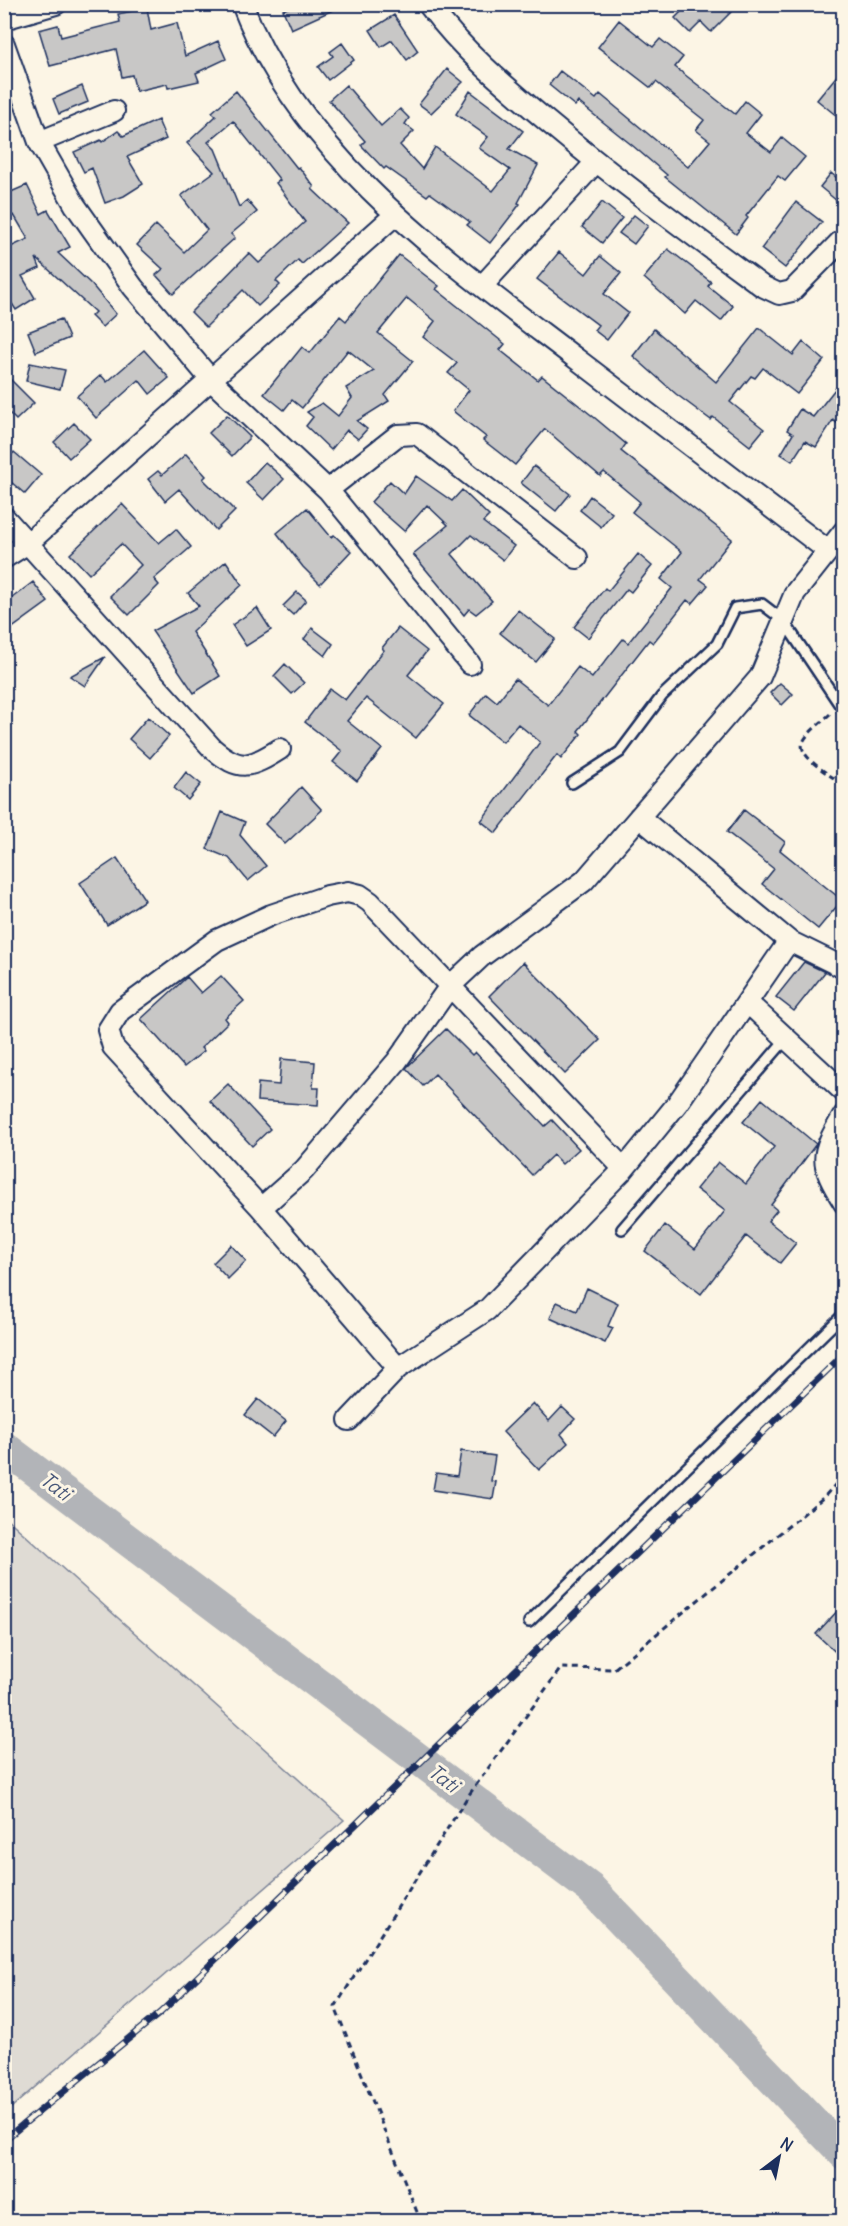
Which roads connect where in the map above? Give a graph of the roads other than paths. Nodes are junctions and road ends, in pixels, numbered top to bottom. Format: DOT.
graph roads {
  1 [pos="56,4"];
  2 [pos="242,4"];
  3 [pos="428,4"];
  4 [pos="4,19"];
  5 [pos="4,44"];
  6 [pos="114,111"];
  7 [pos="39,142"];
  8 [pos="596,162"];
  9 [pos="395,215"];
  10 [pos="840,242"];
  11 [pos="482,286"];
  12 [pos="212,381"];
  13 [pos="328,490"];
  14 [pos="4,517"];
  15 [pos="843,531"];
  16 [pos="28,543"];
  17 [pos="827,550"];
  18 [pos="4,558"];
  19 [pos="577,558"];
  20 [pos="783,620"];
  21 [pos="470,664"];
  22 [pos="841,709"];
  23 [pos="280,749"];
  24 [pos="572,783"];
  25 [pos="639,817"];
  26 [pos="789,941"];
  27 [pos="843,968"];
  28 [pos="450,986"];
  29 [pos="748,1002"];
  30 [pos="786,1039"];
  31 [pos="843,1092"];
  32 [pos="843,1115"];
  33 [pos="624,1169"];
  34 [pos="843,1203"];
  35 [pos="261,1208"];
  36 [pos="622,1229"];
  37 [pos="843,1314"];
  38 [pos="398,1368"];
  39 [pos="350,1420"];
  40 [pos="529,1622"];
  1 -- 4 [label="street"];
  2 -- 9 [label="street"];
  3 -- 8 [label="street"];
  5 -- 7 [label="street"];
  6 -- 7 [label="street"];
  7 -- 12 [label="street"];
  8 -- 10 [label="street"];
  8 -- 11 [label="street"];
  9 -- 11 [label="street"];
  9 -- 12 [label="street"];
  11 -- 17 [label="street"];
  12 -- 13 [label="street"];
  12 -- 16 [label="street"];
  13 -- 19 [label="street"];
  13 -- 21 [label="street"];
  14 -- 16 [label="street"];
  15 -- 17 [label="street"];
  16 -- 18 [label="street"];
  16 -- 23 [label="street"];
  17 -- 20 [label="street"];
  20 -- 22 [label="lane"];
  20 -- 24 [label="lane"];
  20 -- 25 [label="street"];
  25 -- 26 [label="street"];
  25 -- 28 [label="street"];
  26 -- 27 [label="street"];
  26 -- 29 [label="street"];
  28 -- 33 [label="street"];
  28 -- 35 [label="street"];
  28 -- 35 [label="street"];
  29 -- 30 [label="street"];
  29 -- 33 [label="street"];
  30 -- 31 [label="street"];
  30 -- 36 [label="lane"];
  32 -- 34 [label="street"];
  33 -- 38 [label="street"];
  35 -- 38 [label="street"];
  37 -- 40 [label="lane"];
  38 -- 39 [label="street"];
}
